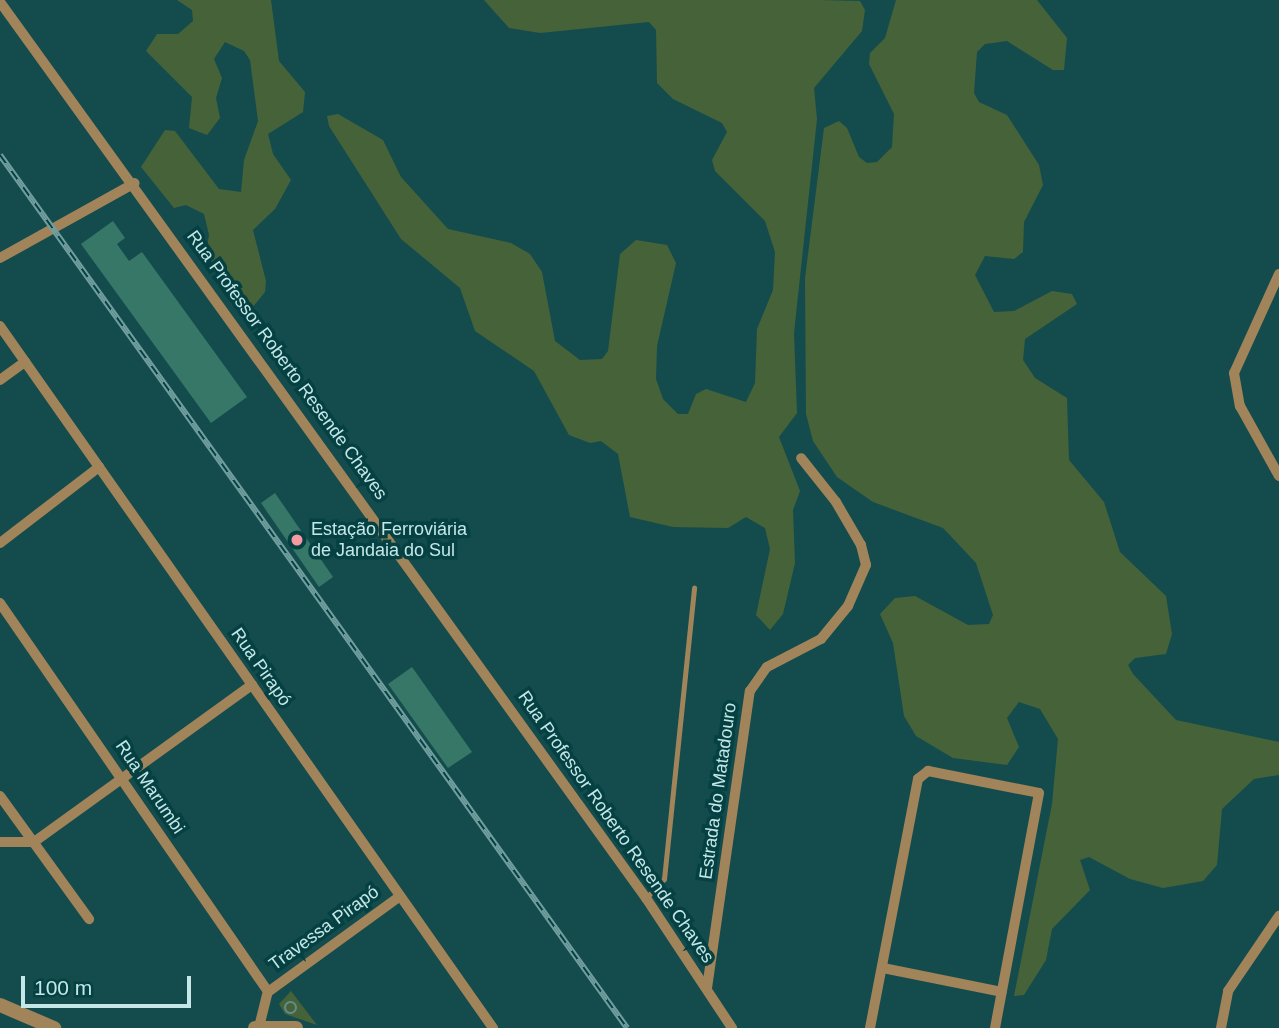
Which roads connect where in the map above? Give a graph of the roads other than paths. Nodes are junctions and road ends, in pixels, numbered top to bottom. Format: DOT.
graph roads {
  1 [pos="0,2"];
  2 [pos="135,183"];
  3 [pos="0,258"];
  4 [pos="1279,274"];
  5 [pos="0,326"];
  6 [pos="25,362"];
  7 [pos="0,380"];
  8 [pos="801,458"];
  9 [pos="99,467"];
  10 [pos="1279,476"];
  11 [pos="0,543"];
  12 [pos="694,588"];
  13 [pos="0,603"];
  14 [pos="252,685"];
  15 [pos="122,775"];
  16 [pos="0,796"];
  17 [pos="0,842"];
  18 [pos="34,842"];
  19 [pos="400,896"];
  20 [pos="646,898"];
  21 [pos="1279,916"];
  22 [pos="89,919"];
  23 [pos="883,968"];
  24 [pos="707,988"];
  25 [pos="268,992"];
  26 [pos="1002,992"];
  27 [pos="0,1005"];
  28 [pos="257,1027"];
  29 [pos="54,1028"];
  30 [pos="296,1028"];
  31 [pos="493,1028"];
  32 [pos="732,1028"];
  33 [pos="870,1028"];
  34 [pos="995,1028"];
  35 [pos="1221,1028"];
  1 -- 2 [label="street, Rua Professor Roberto Resende Chaves"];
  2 -- 3 [label="street"];
  2 -- 20 [label="street, Rua Professor Roberto Resende Chaves"];
  4 -- 10 [label="street"];
  5 -- 6 [label="street, Rua Pirapó"];
  6 -- 7 [label="street"];
  6 -- 9 [label="street, Rua Pirapó"];
  8 -- 24 [label="street, Estrada do Matadouro"];
  9 -- 11 [label="street"];
  9 -- 14 [label="street, Rua Pirapó"];
  12 -- 20 [label="lane"];
  13 -- 15 [label="street, Rua Marumbi"];
  14 -- 15 [label="street"];
  14 -- 19 [label="street, Rua Pirapó"];
  15 -- 18 [label="street"];
  15 -- 25 [label="street, Rua Marumbi"];
  16 -- 18 [label="street"];
  17 -- 18 [label="street"];
  18 -- 22 [label="street"];
  19 -- 25 [label="street, Travessa Pirapó"];
  19 -- 31 [label="street, Rua Pirapó"];
  20 -- 24 [label="street, Rua Professor Roberto Resende Chaves"];
  21 -- 35 [label="street"];
  23 -- 26 [label="street"];
  23 -- 26 [label="street"];
  23 -- 33 [label="street"];
  24 -- 32 [label="street, Rua Professor Roberto Resende Chaves"];
  25 -- 28 [label="street, Travessa Pirapó"];
  26 -- 34 [label="street"];
  27 -- 29 [label="street"];
  28 -- 30 [label="street"];
}
